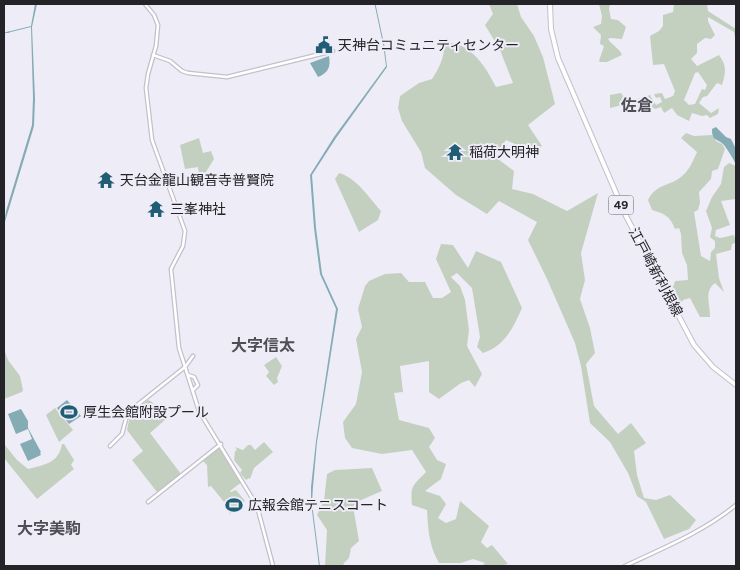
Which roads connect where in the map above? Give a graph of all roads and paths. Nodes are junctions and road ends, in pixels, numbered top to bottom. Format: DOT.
graph roads {
  1 [pos="145,4"];
  2 [pos="550,4"];
  3 [pos="333,51"];
  4 [pos="154,55"];
  5 [pos="193,356"];
  6 [pos="185,367"];
  7 [pos="188,376"];
  8 [pos="736,385"];
  9 [pos="193,390"];
  10 [pos="221,444"];
  11 [pos="110,446"];
  12 [pos="148,502"];
  13 [pos="736,505"];
  14 [pos="273,566"];
  15 [pos="625,566"];
  1 -- 4 [label="street"];
  2 -- 8 [label="main road, 江戸崎新利根線 / 49"];
  3 -- 4 [label="street"];
  4 -- 6 [label="street"];
  5 -- 6 [label="street"];
  6 -- 7 [label="street"];
  6 -- 11 [label="street"];
  7 -- 9 [label="street"];
  7 -- 9 [label="street"];
  9 -- 10 [label="street"];
  10 -- 12 [label="street"];
  10 -- 14 [label="street"];
  13 -- 15 [label="street"];
}
